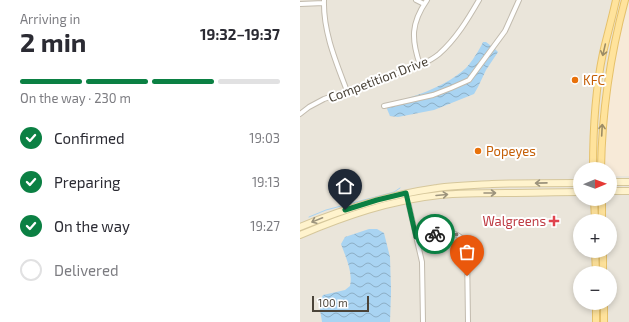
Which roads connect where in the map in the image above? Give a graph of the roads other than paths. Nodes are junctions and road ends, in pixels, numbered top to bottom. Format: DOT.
graph roads {
  1 [pos="416,0"];
  2 [pos="427,0"];
  3 [pos="479,0"];
  4 [pos="519,0"];
  5 [pos="616,0"];
  6 [pos="625,0"];
  7 [pos="324,2"];
  8 [pos="300,4"];
  9 [pos="424,4"];
  10 [pos="610,24"];
  11 [pos="618,27"];
  12 [pos="420,65"];
  13 [pos="346,91"];
  14 [pos="384,106"];
  15 [pos="300,114"];
  16 [pos="593,162"];
  17 [pos="601,162"];
  18 [pos="617,182"];
  19 [pos="629,182"];
  20 [pos="573,183"];
  21 [pos="505,184"];
  22 [pos="617,191"];
  23 [pos="629,191"];
  24 [pos="573,192"];
  25 [pos="406,193"];
  26 [pos="504,193"];
  27 [pos="408,200"];
  28 [pos="300,227"];
  29 [pos="300,235"];
  30 [pos="416,237"];
  31 [pos="596,310"];
  32 [pos="604,310"];
  33 [pos="423,322"];
  34 [pos="468,322"];
  35 [pos="596,322"];
  36 [pos="604,322"];
  1 -- 9 [label="street"];
  2 -- 9 [label="street"];
  3 -- 12 [label="street, Competition Drive"];
  4 -- 14 [label="street"];
  5 -- 10 [label="main road"];
  6 -- 11 [label="main road"];
  7 -- 8 [label="street"];
  7 -- 13 [label="street"];
  9 -- 12 [label="street"];
  10 -- 11 [label="street"];
  10 -- 16 [label="main road, one-way"];
  17 -- 11 [label="main road, one-way"];
  12 -- 13 [label="street, Competition Drive"];
  13 -- 15 [label="street, Competition Drive"];
  18 -- 19 [label="main road"];
  20 -- 21 [label="main road, one-way"];
  21 -- 25 [label="main road"];
  21 -- 26 [label="street"];
  22 -- 23 [label="main road"];
  24 -- 26 [label="main road"];
  25 -- 27 [label="street"];
  25 -- 28 [label="main road, one-way"];
  27 -- 26 [label="main road, one-way"];
  27 -- 29 [label="main road"];
  27 -- 30 [label="street"];
  30 -- 33 [label="street"];
  30 -- 34 [label="street"];
  31 -- 35 [label="main road"];
  32 -- 36 [label="main road"];
}
